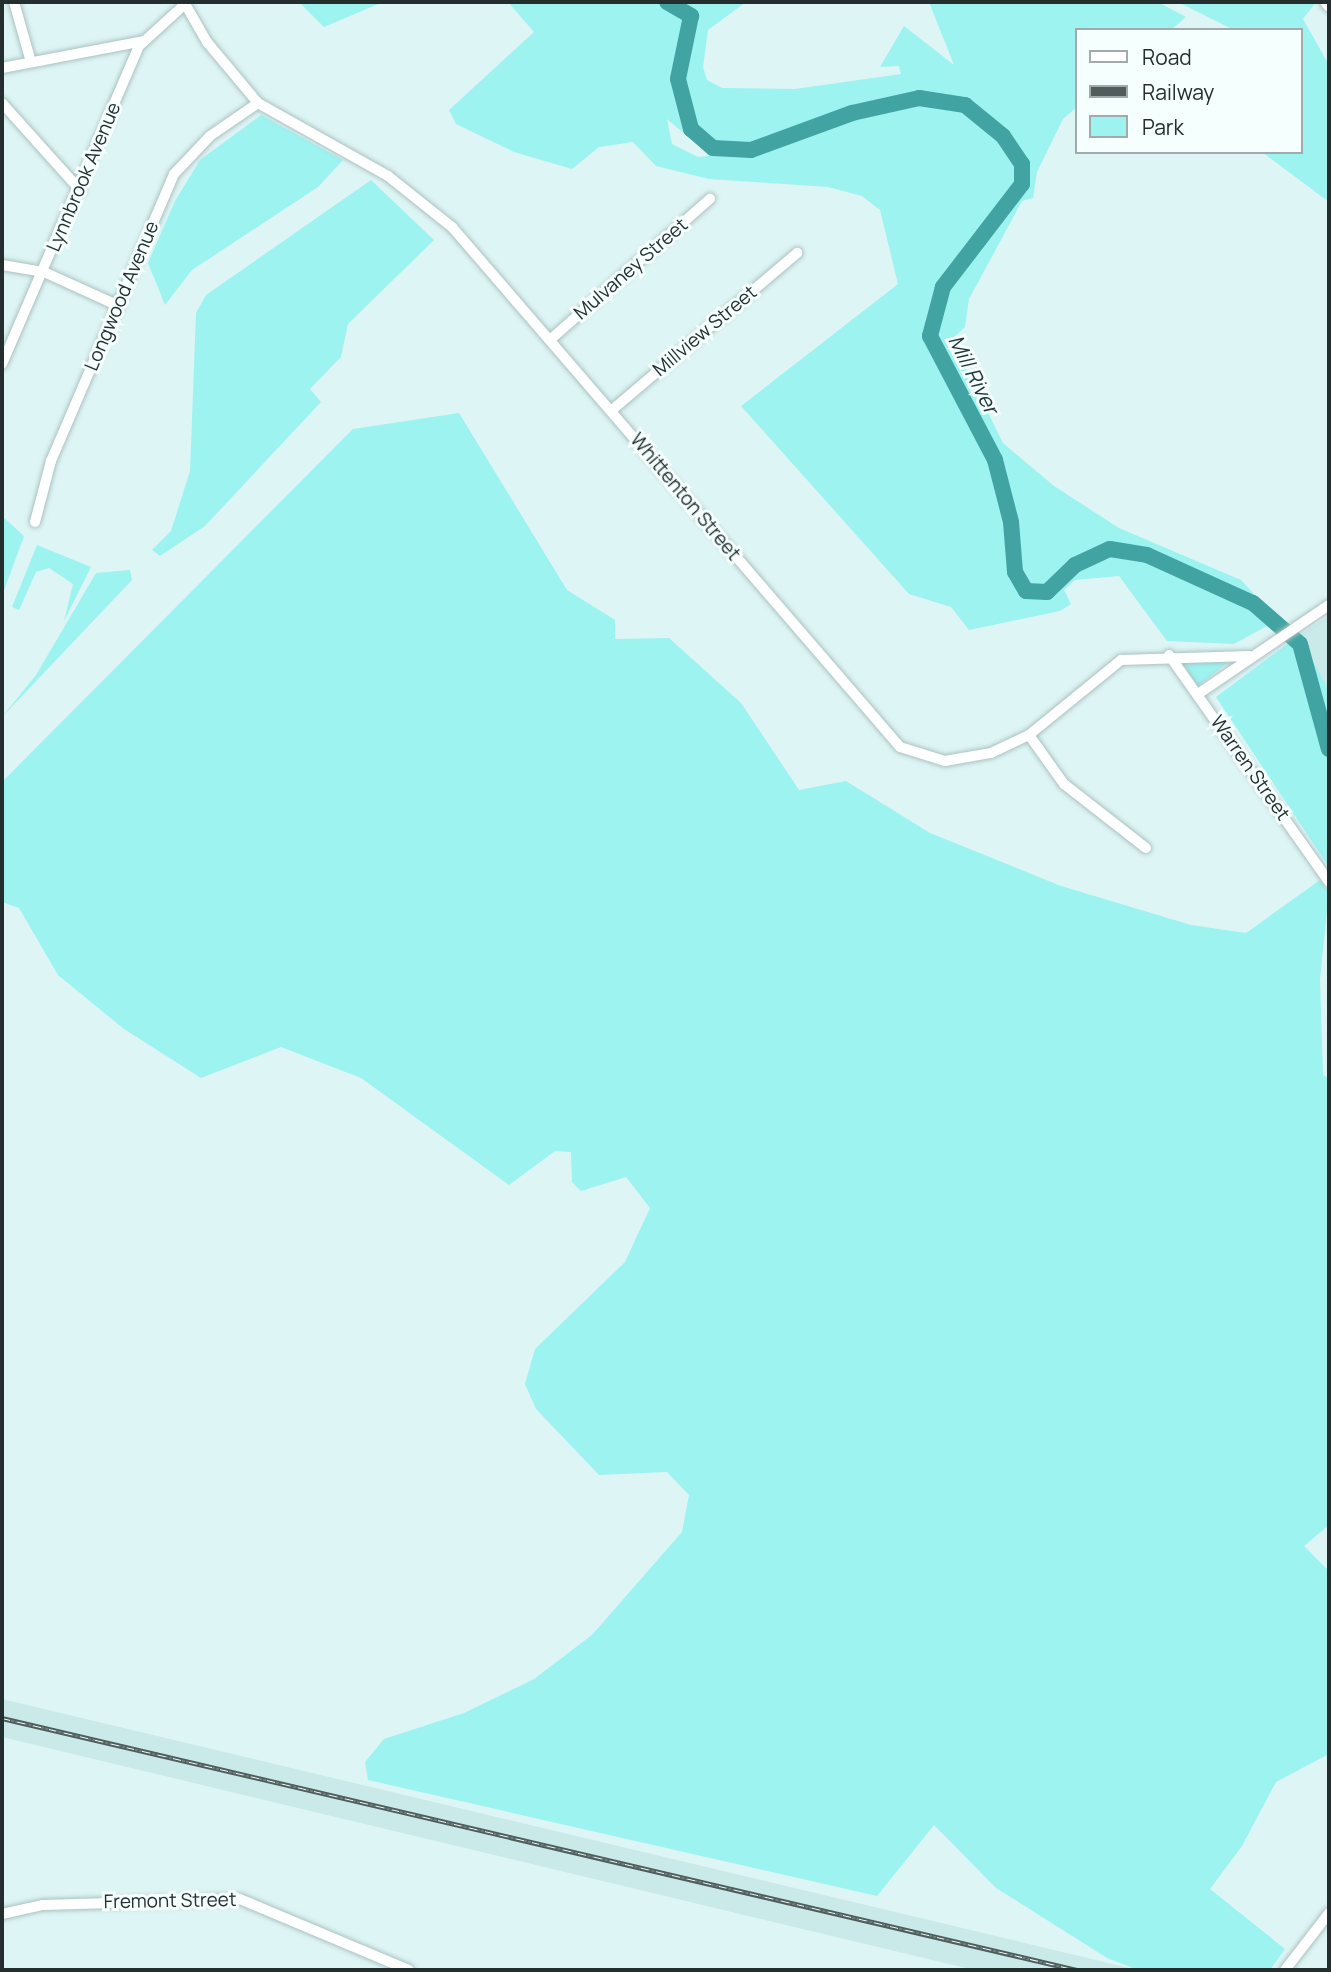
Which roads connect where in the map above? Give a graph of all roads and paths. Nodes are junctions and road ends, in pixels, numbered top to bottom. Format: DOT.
graph roads {
  1 [pos="14,2"];
  2 [pos="1325,2"];
  3 [pos="185,3"];
  4 [pos="1329,7"];
  5 [pos="144,40"];
  6 [pos="31,62"];
  7 [pos="2,68"];
  8 [pos="2,103"];
  9 [pos="258,103"];
  10 [pos="80,190"];
  11 [pos="710,199"];
  12 [pos="797,253"];
  13 [pos="2,265"];
  14 [pos="44,272"];
  15 [pos="119,306"];
  16 [pos="551,339"];
  17 [pos="2,364"];
  18 [pos="612,410"];
  19 [pos="35,522"];
  20 [pos="1329,605"];
  21 [pos="1169,655"];
  22 [pos="1249,656"];
  23 [pos="1198,694"];
  24 [pos="1029,735"];
  25 [pos="1146,848"];
  26 [pos="1329,882"];
  27 [pos="1329,1913"];
  28 [pos="2,1914"];
  29 [pos="409,1970"];
  30 [pos="1285,1970"];
  1 -- 6 [label="street"];
  2 -- 4 [label="street"];
  3 -- 5 [label="street, Lynnbrook Avenue"];
  3 -- 9 [label="street, Whittenton Street"];
  5 -- 6 [label="street"];
  5 -- 10 [label="street, Lynnbrook Avenue"];
  6 -- 7 [label="street"];
  8 -- 10 [label="street"];
  9 -- 15 [label="street, Longwood Avenue"];
  9 -- 16 [label="street, Whittenton Street"];
  10 -- 14 [label="street, Lynnbrook Avenue"];
  11 -- 16 [label="street, Mulvaney Street"];
  12 -- 18 [label="street, Millview Street"];
  13 -- 14 [label="street"];
  14 -- 15 [label="street"];
  14 -- 17 [label="street, Lynnbrook Avenue"];
  15 -- 19 [label="street, Longwood Avenue"];
  16 -- 18 [label="street, Whittenton Street"];
  18 -- 24 [label="street, Whittenton Street"];
  20 -- 22 [label="street"];
  21 -- 22 [label="street, Whittenton Street"];
  21 -- 23 [label="street, Warren Street"];
  21 -- 24 [label="street, Whittenton Street"];
  22 -- 23 [label="street"];
  23 -- 26 [label="street, Warren Street"];
  24 -- 25 [label="street"];
  27 -- 30 [label="street"];
  28 -- 29 [label="street, Fremont Street"];
}
